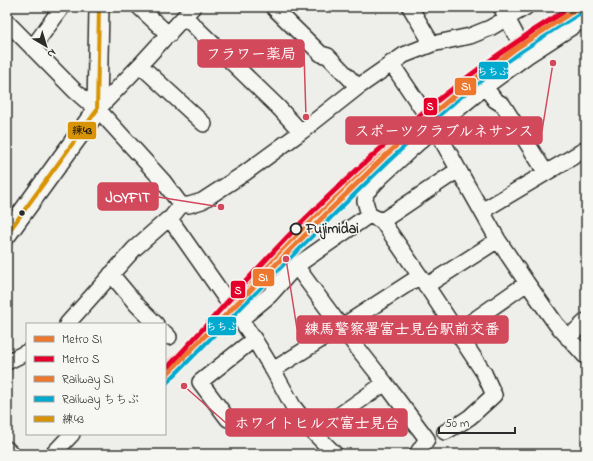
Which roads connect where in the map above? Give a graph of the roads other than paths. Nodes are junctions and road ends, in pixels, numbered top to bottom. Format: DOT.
graph roads {
  1 [pos="99,7"];
  2 [pos="139,7"];
  3 [pos="273,7"];
  4 [pos="410,7"];
  5 [pos="526,7"];
  6 [pos="61,8"];
  7 [pos="189,12"];
  8 [pos="504,13"];
  9 [pos="586,18"];
  10 [pos="7,22"];
  11 [pos="168,35"];
  12 [pos="432,44"];
  13 [pos="33,47"];
  14 [pos="527,56"];
  15 [pos="391,63"];
  16 [pos="140,65"];
  17 [pos="486,87"];
  18 [pos="358,88"];
  19 [pos="97,110"];
  20 [pos="204,124"];
  21 [pos="435,128"];
  22 [pos="301,132"];
  23 [pos="586,149"];
  24 [pos="458,170"];
  25 [pos="546,173"];
  26 [pos="181,205"];
  27 [pos="482,211"];
  28 [pos="376,218"];
  29 [pos="170,219"];
  30 [pos="7,234"];
  31 [pos="498,240"];
  32 [pos="296,266"];
  33 [pos="111,274"];
  34 [pos="423,281"];
  35 [pos="526,283"];
  36 [pos="240,320"];
  37 [pos="586,321"];
  38 [pos="68,323"];
  39 [pos="155,323"];
  40 [pos="341,327"];
  41 [pos="457,332"];
  42 [pos="568,338"];
  43 [pos="254,339"];
  44 [pos="26,352"];
  45 [pos="586,357"];
  46 [pos="7,362"];
  47 [pos="273,370"];
  48 [pos="385,383"];
  49 [pos="228,419"];
  50 [pos="445,432"];
  51 [pos="314,433"];
  52 [pos="71,435"];
  53 [pos="7,449"];
  54 [pos="12,454"];
  55 [pos="53,454"];
  56 [pos="335,454"];
  57 [pos="417,454"];
  1 -- 19 [label="main road"];
  2 -- 11 [label="street"];
  3 -- 18 [label="street"];
  4 -- 12 [label="street"];
  5 -- 8 [label="street"];
  6 -- 13 [label="street"];
  7 -- 11 [label="street"];
  7 -- 22 [label="street"];
  8 -- 12 [label="street"];
  8 -- 14 [label="street"];
  9 -- 14 [label="street"];
  10 -- 13 [label="street"];
  11 -- 16 [label="street"];
  12 -- 15 [label="street"];
  13 -- 19 [label="street"];
  14 -- 17 [label="street"];
  15 -- 18 [label="street"];
  15 -- 21 [label="street"];
  16 -- 19 [label="street"];
  16 -- 20 [label="street"];
  17 -- 21 [label="street"];
  17 -- 25 [label="street"];
  18 -- 22 [label="street"];
  19 -- 26 [label="street"];
  19 -- 30 [label="main road"];
  21 -- 24 [label="street"];
  21 -- 28 [label="street"];
  22 -- 26 [label="street"];
  23 -- 25 [label="street"];
  24 -- 27 [label="street"];
  24 -- 28 [label="street"];
  25 -- 27 [label="street"];
  26 -- 29 [label="street"];
  27 -- 31 [label="street"];
  28 -- 32 [label="street"];
  28 -- 34 [label="street"];
  29 -- 33 [label="street"];
  29 -- 36 [label="street"];
  31 -- 34 [label="street"];
  31 -- 35 [label="street"];
  32 -- 36 [label="street"];
  32 -- 40 [label="street"];
  33 -- 38 [label="street"];
  33 -- 39 [label="street"];
  34 -- 40 [label="street"];
  34 -- 41 [label="street"];
  35 -- 41 [label="street"];
  35 -- 42 [label="street"];
  36 -- 43 [label="street"];
  37 -- 42 [label="street"];
  40 -- 47 [label="street"];
  40 -- 48 [label="street"];
  41 -- 50 [label="street"];
  42 -- 45 [label="street"];
  43 -- 47 [label="street"];
  43 -- 49 [label="street"];
  44 -- 46 [label="street"];
  47 -- 51 [label="street"];
  48 -- 51 [label="street"];
  48 -- 57 [label="street"];
  51 -- 56 [label="street"];
  52 -- 55 [label="street"];
  53 -- 54 [label="street"];
}
